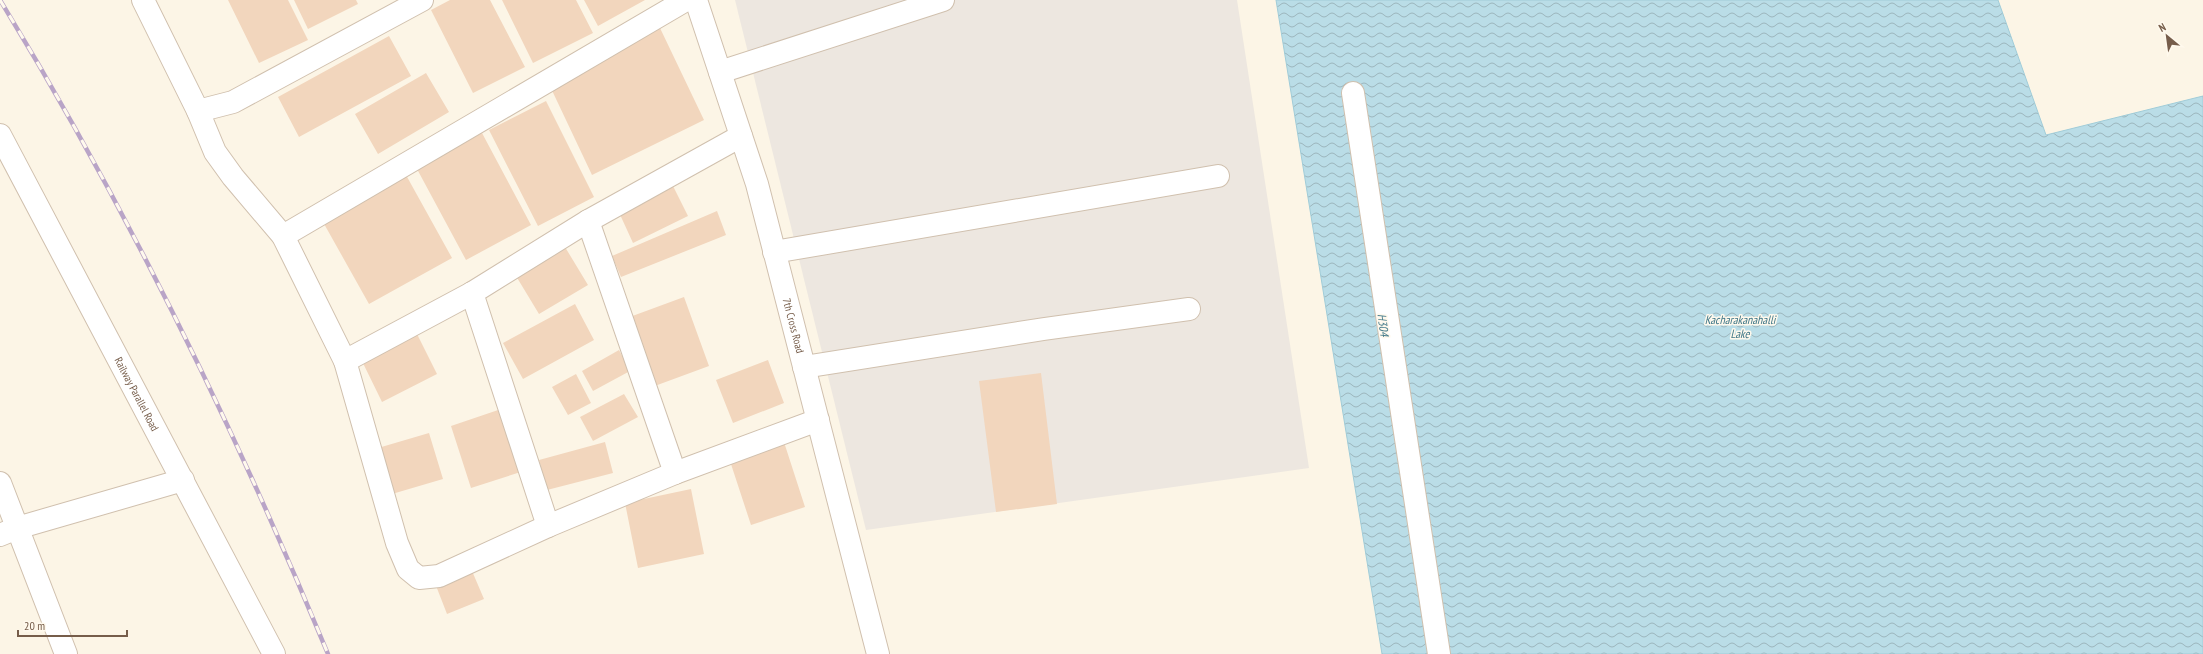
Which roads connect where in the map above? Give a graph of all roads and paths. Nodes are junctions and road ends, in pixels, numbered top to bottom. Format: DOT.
graph roads {
  1 [pos="422,0"];
  2 [pos="686,0"];
  3 [pos="696,0"];
  4 [pos="943,0"];
  5 [pos="146,1"];
  6 [pos="720,72"];
  7 [pos="1353,93"];
  8 [pos="198,111"];
  9 [pos="0,135"];
  10 [pos="741,136"];
  11 [pos="1218,176"];
  12 [pos="588,221"];
  13 [pos="283,236"];
  14 [pos="774,252"];
  15 [pos="472,293"];
  16 [pos="1189,309"];
  17 [pos="346,361"];
  18 [pos="804,367"];
  19 [pos="818,420"];
  20 [pos="675,473"];
  21 [pos="183,480"];
  22 [pos="0,483"];
  23 [pos="548,526"];
  24 [pos="8,531"];
  25 [pos="66,654"];
  26 [pos="274,654"];
  27 [pos="878,654"];
  28 [pos="1439,654"];
  1 -- 8 [label="street"];
  2 -- 13 [label="street"];
  3 -- 6 [label="street, 7th Cross Road"];
  4 -- 6 [label="street"];
  5 -- 8 [label="street"];
  6 -- 10 [label="street, 7th Cross Road"];
  7 -- 28 [label="street"];
  8 -- 13 [label="street"];
  9 -- 21 [label="street, Railway Parallel Road"];
  10 -- 12 [label="street"];
  10 -- 14 [label="street, 7th Cross Road"];
  11 -- 14 [label="street"];
  12 -- 15 [label="street"];
  12 -- 20 [label="street"];
  13 -- 17 [label="street"];
  14 -- 18 [label="street, 7th Cross Road"];
  15 -- 17 [label="street"];
  15 -- 23 [label="street"];
  16 -- 18 [label="street"];
  17 -- 23 [label="street"];
  18 -- 19 [label="street, 7th Cross Road"];
  19 -- 20 [label="street"];
  19 -- 27 [label="street, 7th Cross Road"];
  20 -- 23 [label="street"];
  21 -- 24 [label="street"];
  21 -- 26 [label="street, Railway Parallel Road"];
  22 -- 24 [label="street"];
  24 -- 25 [label="street"];
}
